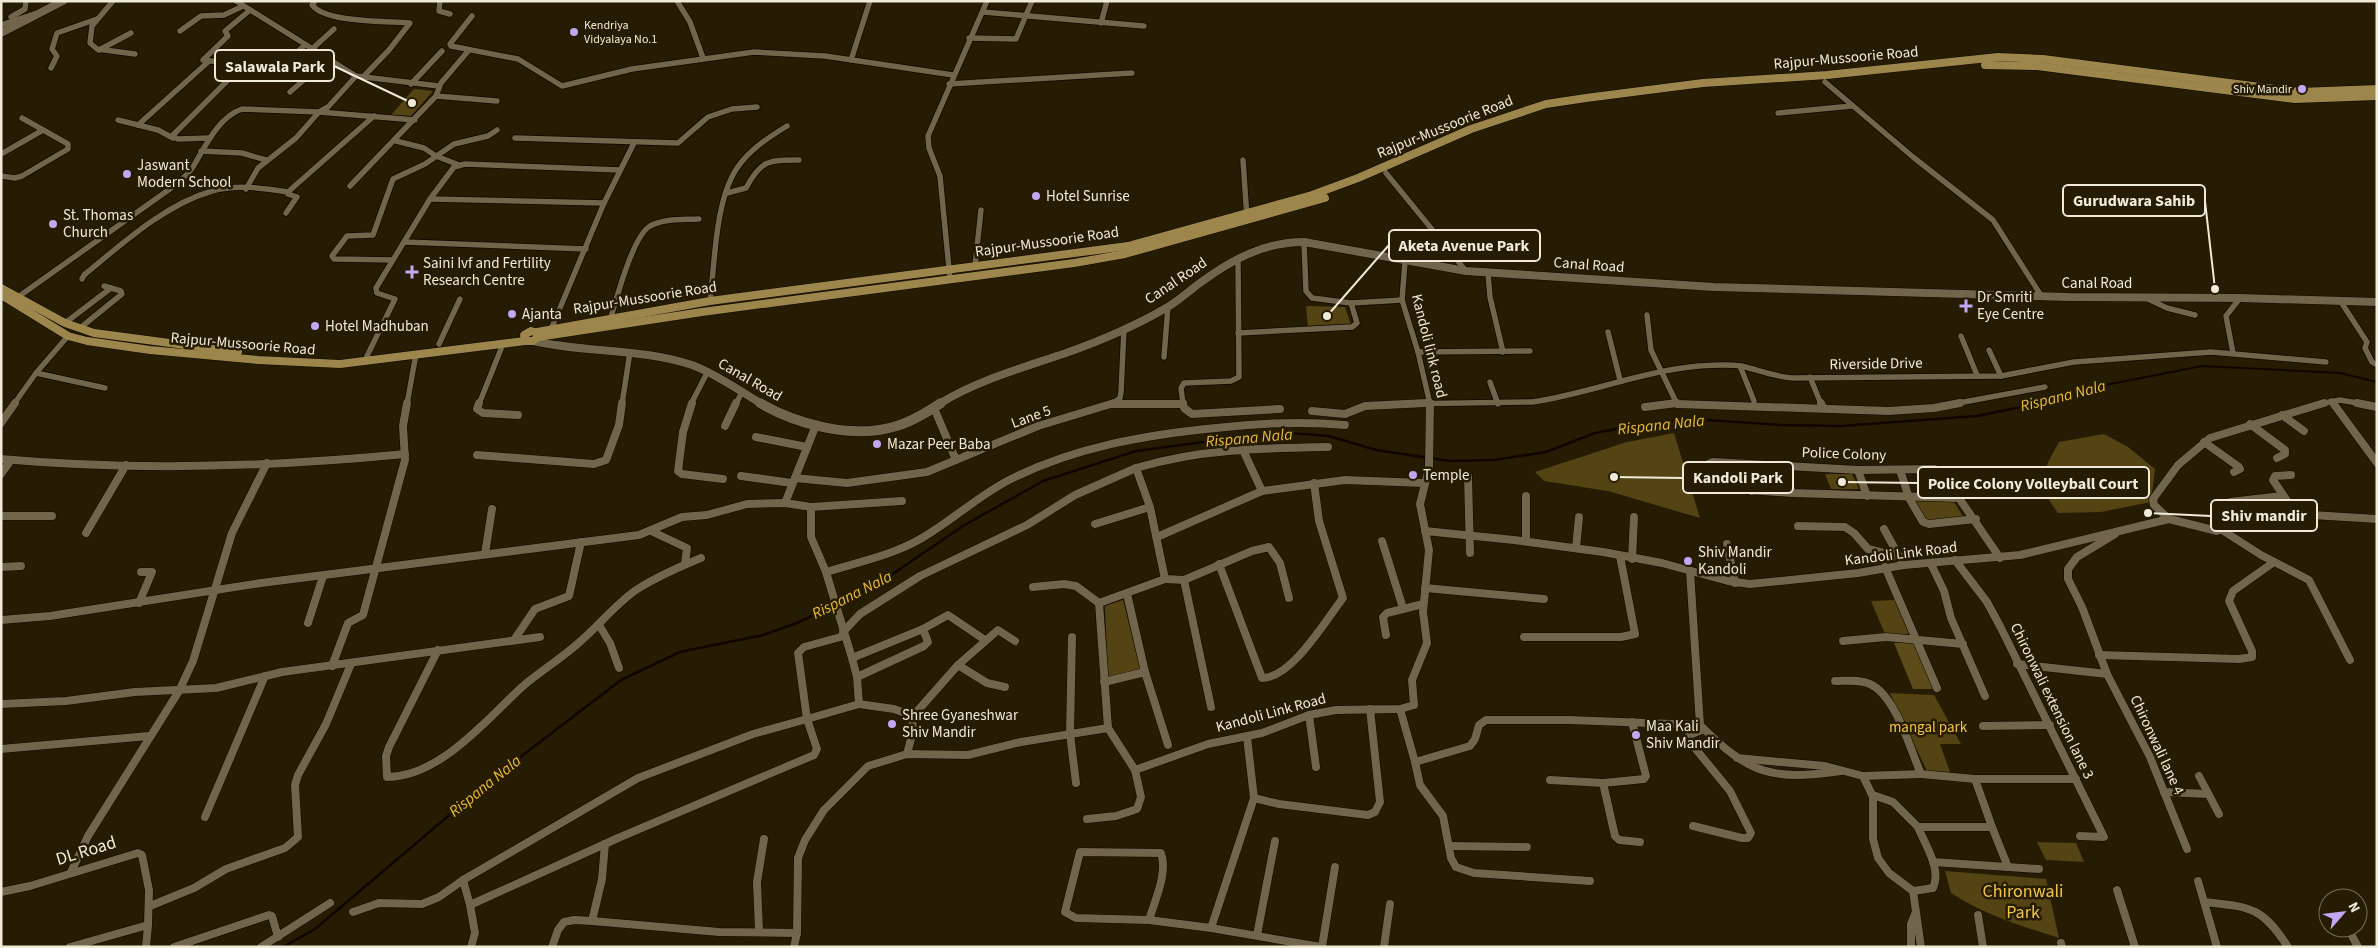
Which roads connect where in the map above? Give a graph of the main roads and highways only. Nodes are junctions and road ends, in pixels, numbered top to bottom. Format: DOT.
graph roads {
  1 [pos="2377,89"];
  2 [pos="2377,96"];
  3 [pos="1247,218"];
  4 [pos="1,288"];
  5 [pos="1,295"];
  6 [pos="531,337"];
  1 -- 3 [label="main road, Rajpur-Mussoorie Road"];
  2 -- 3 [label="main road, Rajpur-Mussoorie Road"];
  3 -- 6 [label="main road, Rajpur-Mussoorie Road"];
  3 -- 6 [label="main road, Rajpur-Mussoorie Road"];
  4 -- 6 [label="main road, Rajpur-Mussoorie Road"];
  5 -- 6 [label="main road, Rajpur-Mussoorie Road"];
}
